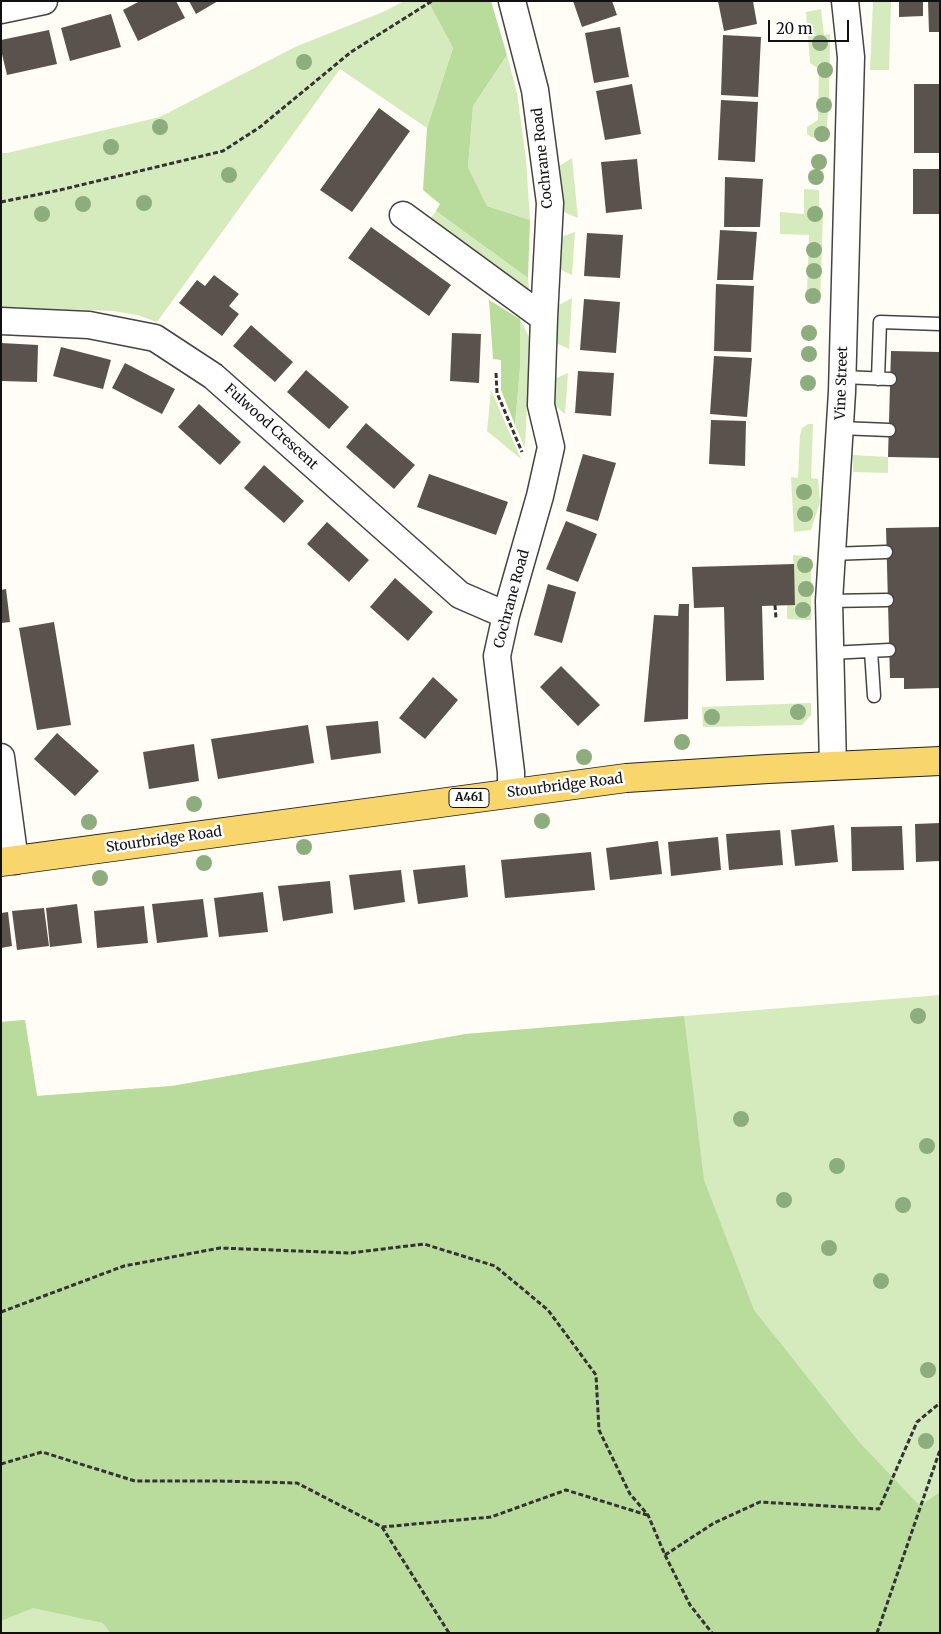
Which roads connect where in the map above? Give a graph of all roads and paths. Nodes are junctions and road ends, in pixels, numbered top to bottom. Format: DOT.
graph roads {
  1 [pos="44,1"];
  2 [pos="432,1"];
  3 [pos="512,1"];
  4 [pos="845,1"];
  5 [pos="1,10"];
  6 [pos="1,202"];
  7 [pos="403,215"];
  8 [pos="544,318"];
  9 [pos="1,321"];
  10 [pos="940,324"];
  11 [pos="496,373"];
  12 [pos="842,377"];
  13 [pos="840,428"];
  14 [pos="889,430"];
  15 [pos="522,454"];
  16 [pos="886,552"];
  17 [pos="831,554"];
  18 [pos="887,600"];
  19 [pos="829,601"];
  20 [pos="775,605"];
  21 [pos="506,615"];
  22 [pos="776,619"];
  23 [pos="889,650"];
  24 [pos="871,651"];
  25 [pos="830,653"];
  26 [pos="874,696"];
  27 [pos="1,757"];
  28 [pos="940,762"];
  29 [pos="832,766"];
  30 [pos="512,792"];
  31 [pos="8,862"];
  32 [pos="1,1312"];
  33 [pos="940,1403"];
  34 [pos="940,1450"];
  35 [pos="1,1464"];
  36 [pos="648,1515"];
  37 [pos="382,1527"];
  38 [pos="665,1555"];
  39 [pos="449,1633"];
  40 [pos="712,1633"];
  41 [pos="877,1633"];
  1 -- 5 [label="street"];
  2 -- 6 [label="path"];
  3 -- 8 [label="street, Cochrane Road"];
  4 -- 12 [label="street, Vine Street"];
  7 -- 8 [label="street"];
  8 -- 21 [label="street, Cochrane Road"];
  9 -- 21 [label="street, Fulwood Crescent"];
  10 -- 12 [label="lane"];
  11 -- 15 [label="path"];
  12 -- 13 [label="street, Vine Street"];
  13 -- 14 [label="lane"];
  13 -- 17 [label="street, Vine Street"];
  16 -- 17 [label="lane"];
  17 -- 19 [label="street, Vine Street"];
  18 -- 19 [label="lane"];
  19 -- 25 [label="street, Vine Street"];
  20 -- 22 [label="path"];
  21 -- 30 [label="street, Cochrane Road"];
  23 -- 24 [label="lane"];
  24 -- 25 [label="lane"];
  24 -- 26 [label="lane"];
  25 -- 29 [label="street, Vine Street"];
  27 -- 31 [label="street, Stourbridge Road"];
  28 -- 29 [label="main road, Stourbridge Road / A461"];
  29 -- 30 [label="main road, Stourbridge Road / A461"];
  30 -- 31 [label="main road, Stourbridge Road / A461"];
  32 -- 36 [label="path"];
  33 -- 38 [label="path"];
  34 -- 41 [label="path"];
  35 -- 37 [label="path"];
  36 -- 37 [label="path"];
  36 -- 38 [label="path"];
  37 -- 39 [label="path"];
  38 -- 40 [label="path"];
}
